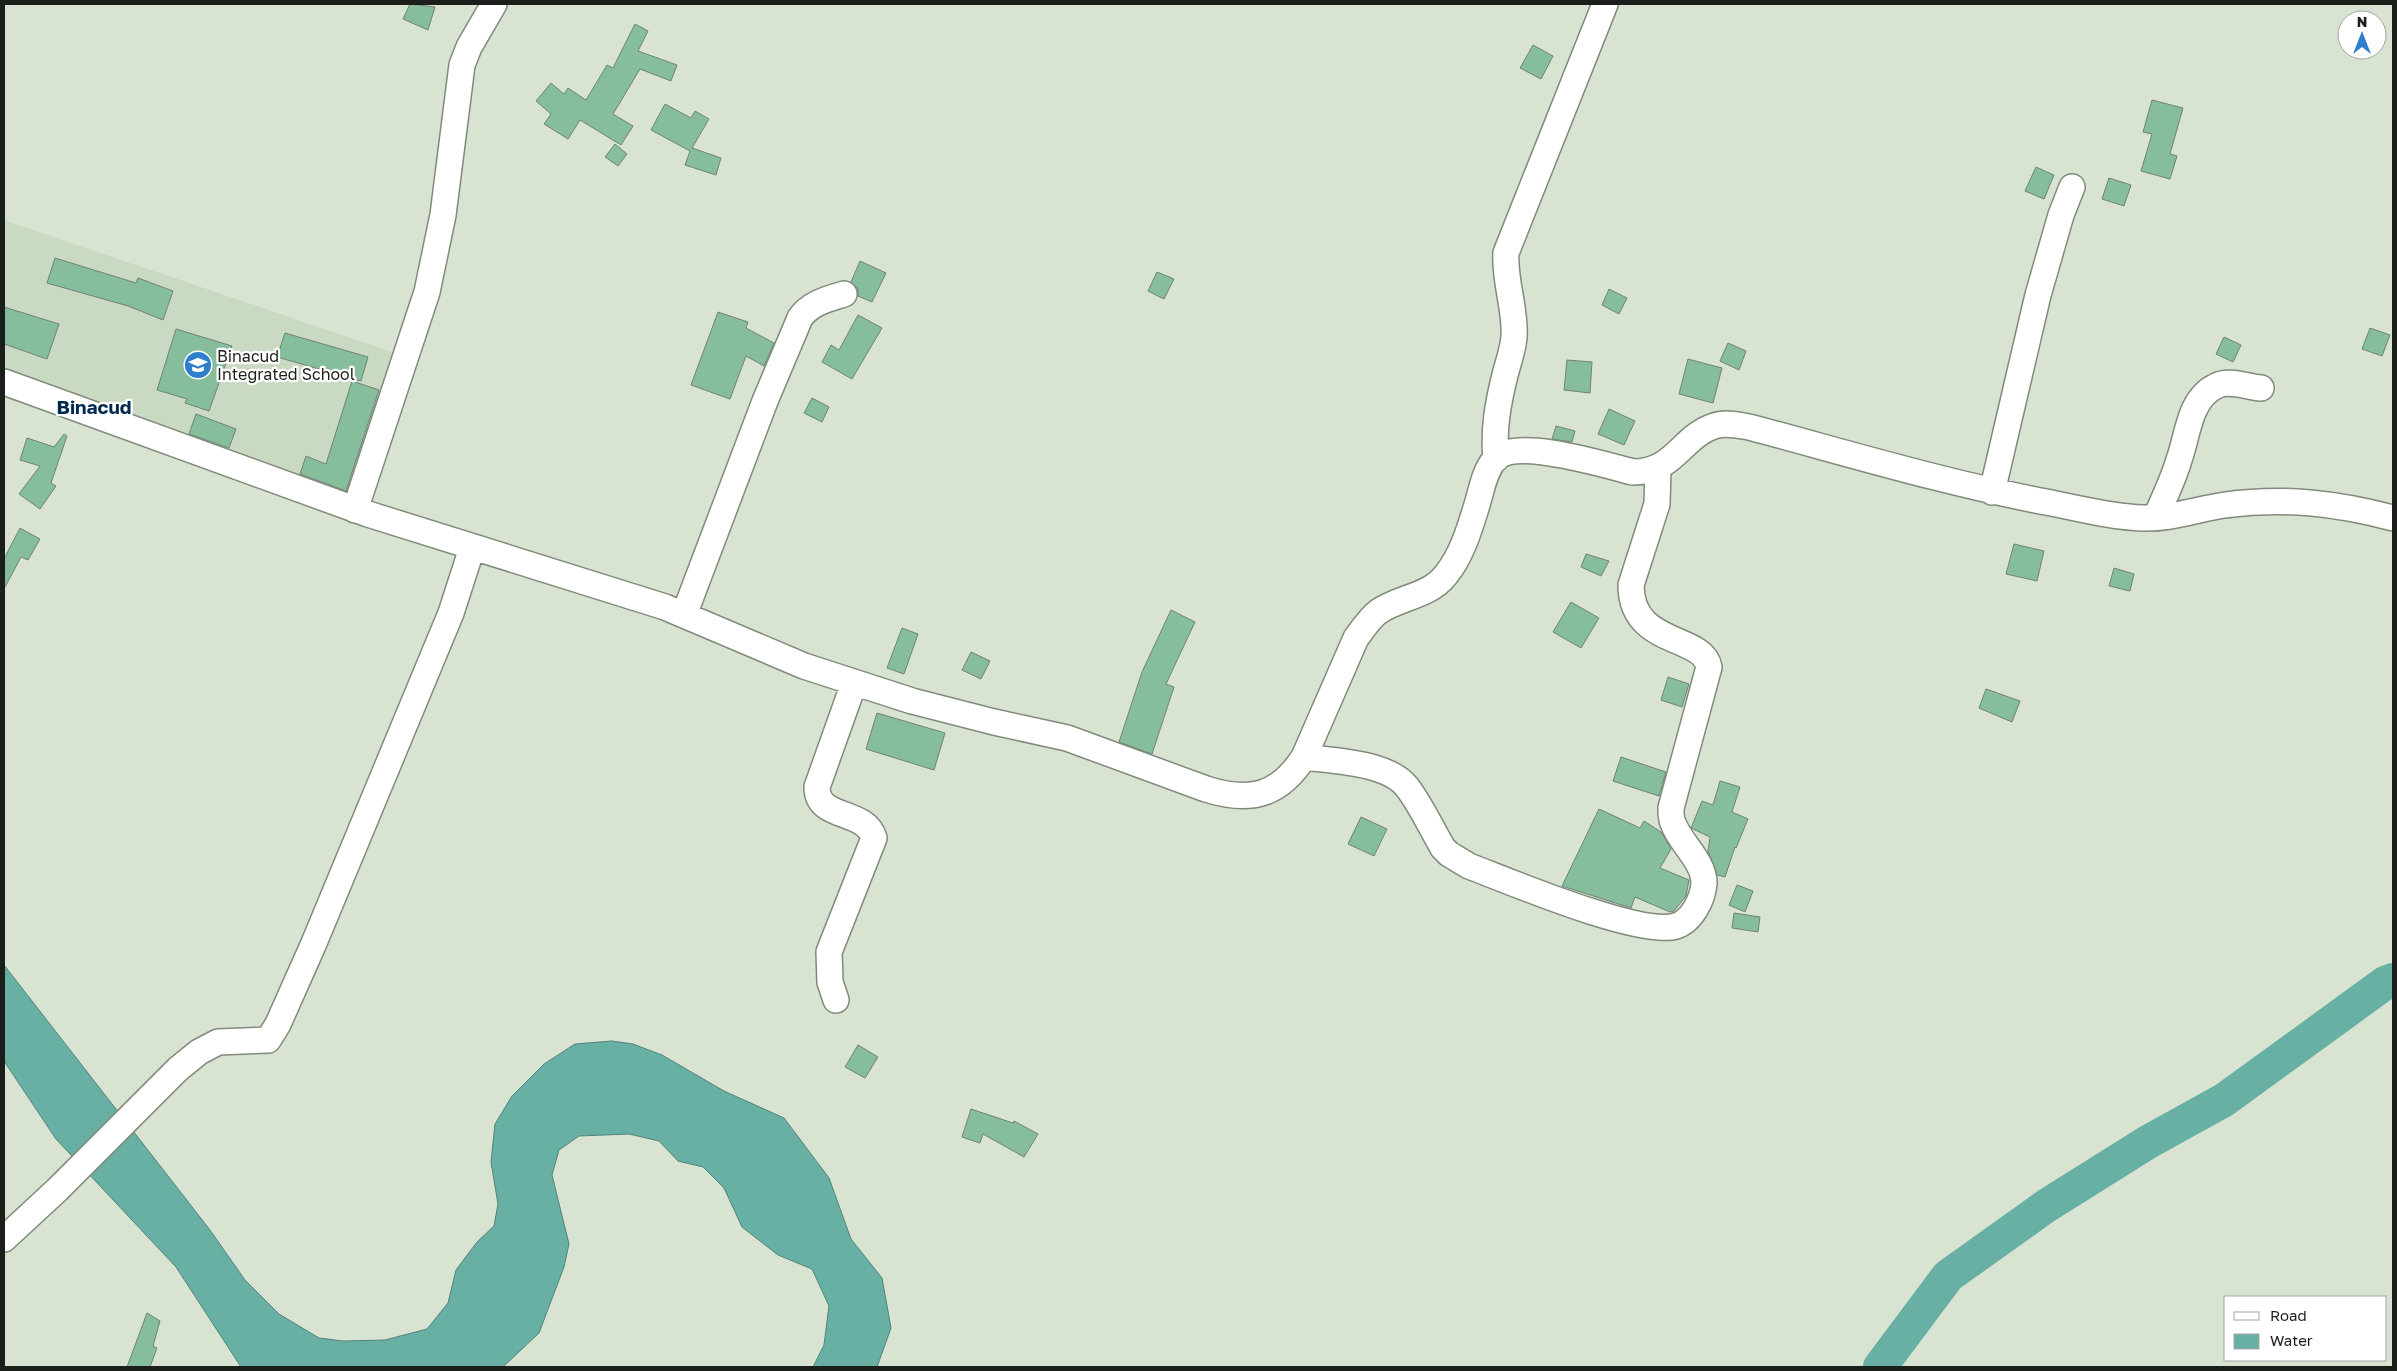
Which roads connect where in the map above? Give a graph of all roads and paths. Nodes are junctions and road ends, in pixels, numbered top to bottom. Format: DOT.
graph roads {
  1 [pos="494,4"];
  2 [pos="1605,4"];
  3 [pos="2072,187"];
  4 [pos="844,294"];
  5 [pos="4,382"];
  6 [pos="2261,388"];
  7 [pos="1496,459"];
  8 [pos="1658,468"];
  9 [pos="1992,492"];
  10 [pos="355,510"];
  11 [pos="2156,517"];
  12 [pos="2393,518"];
  13 [pos="472,548"];
  14 [pos="684,615"];
  15 [pos="854,683"];
  16 [pos="1304,758"];
  17 [pos="836,1000"];
  18 [pos="4,1239"];
  1 -- 10 [label="street"];
  2 -- 7 [label="street"];
  3 -- 9 [label="street"];
  4 -- 14 [label="street"];
  5 -- 10 [label="street"];
  6 -- 11 [label="street"];
  7 -- 8 [label="street"];
  7 -- 16 [label="street"];
  8 -- 9 [label="street"];
  8 -- 16 [label="street"];
  9 -- 11 [label="street"];
  10 -- 13 [label="street"];
  11 -- 12 [label="street"];
  13 -- 14 [label="street"];
  13 -- 18 [label="street"];
  14 -- 15 [label="street"];
  15 -- 16 [label="street"];
  15 -- 17 [label="street"];
}
